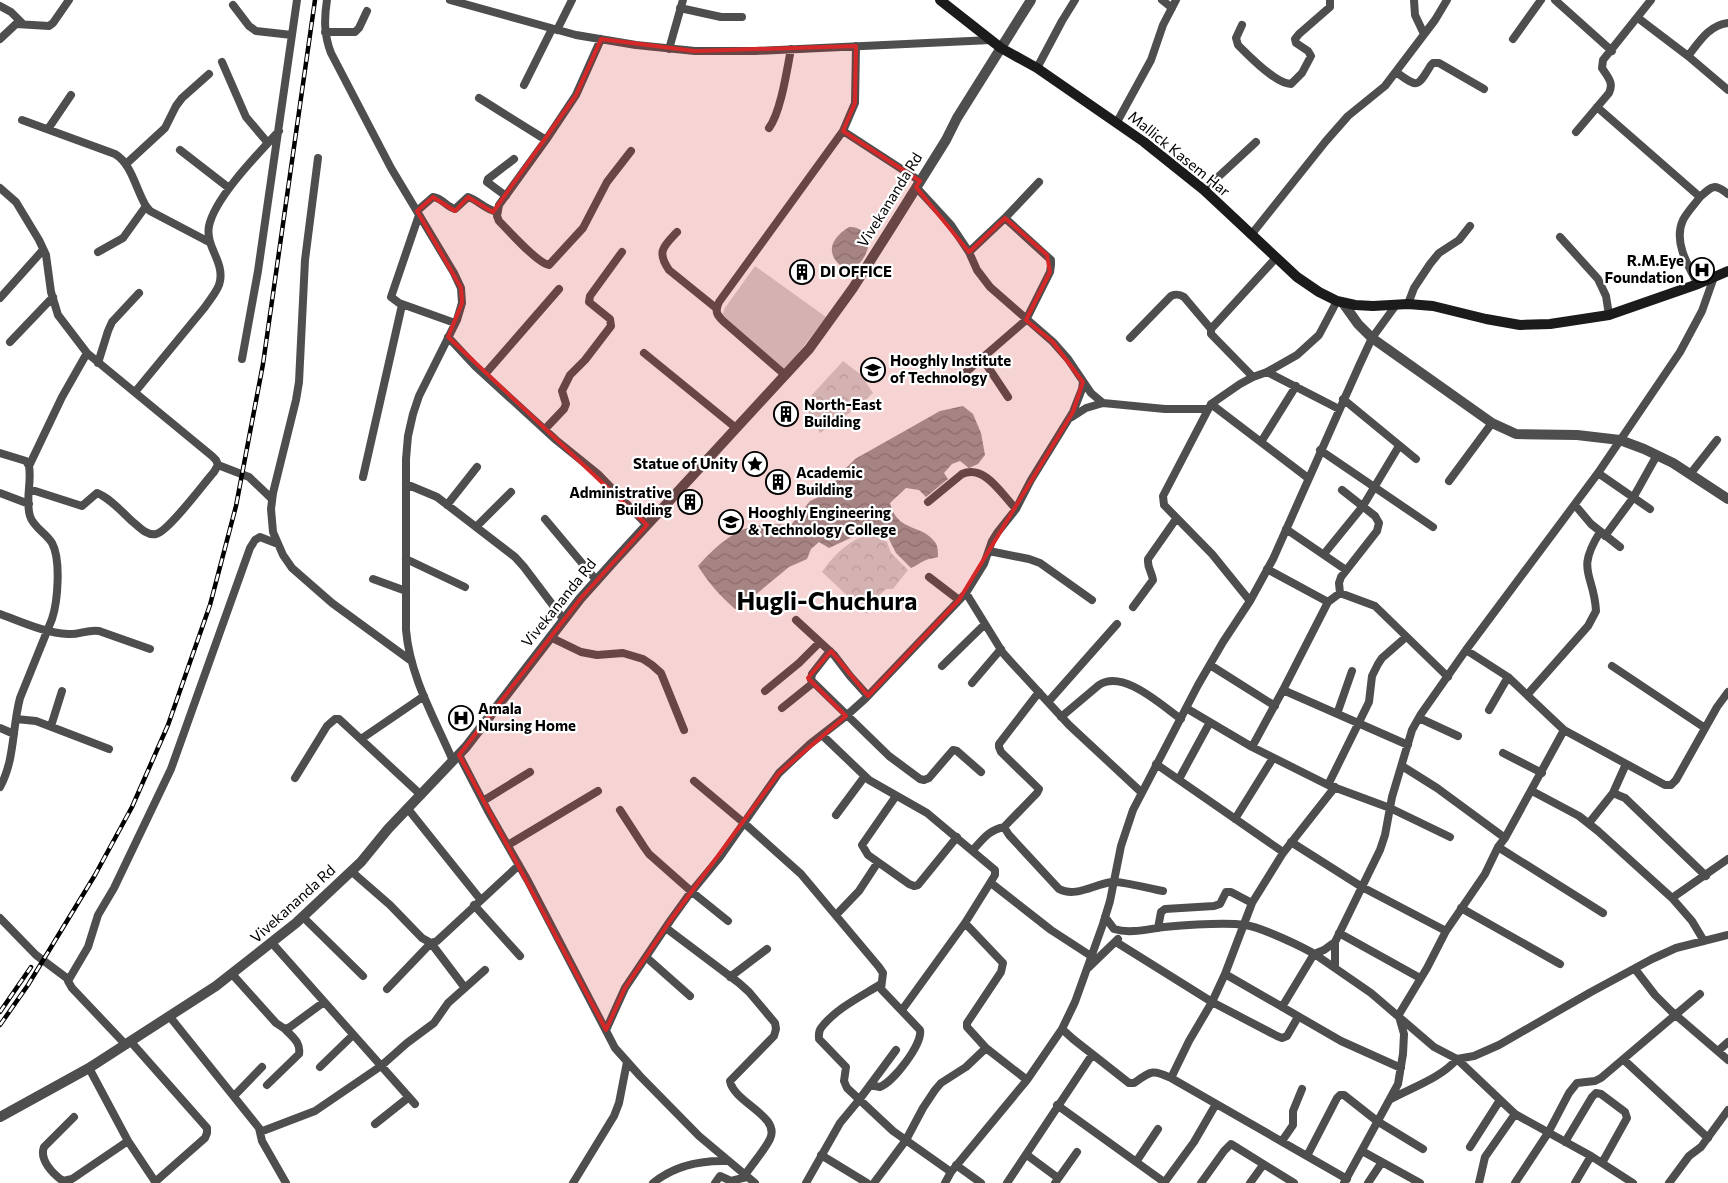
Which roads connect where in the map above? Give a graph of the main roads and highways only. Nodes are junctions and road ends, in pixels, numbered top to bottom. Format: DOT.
graph roads {
  1 [pos="940,0"];
  2 [pos="1728,271"];
  1 -- 2 [label="main road, Mallick Kasem Har"];
}
